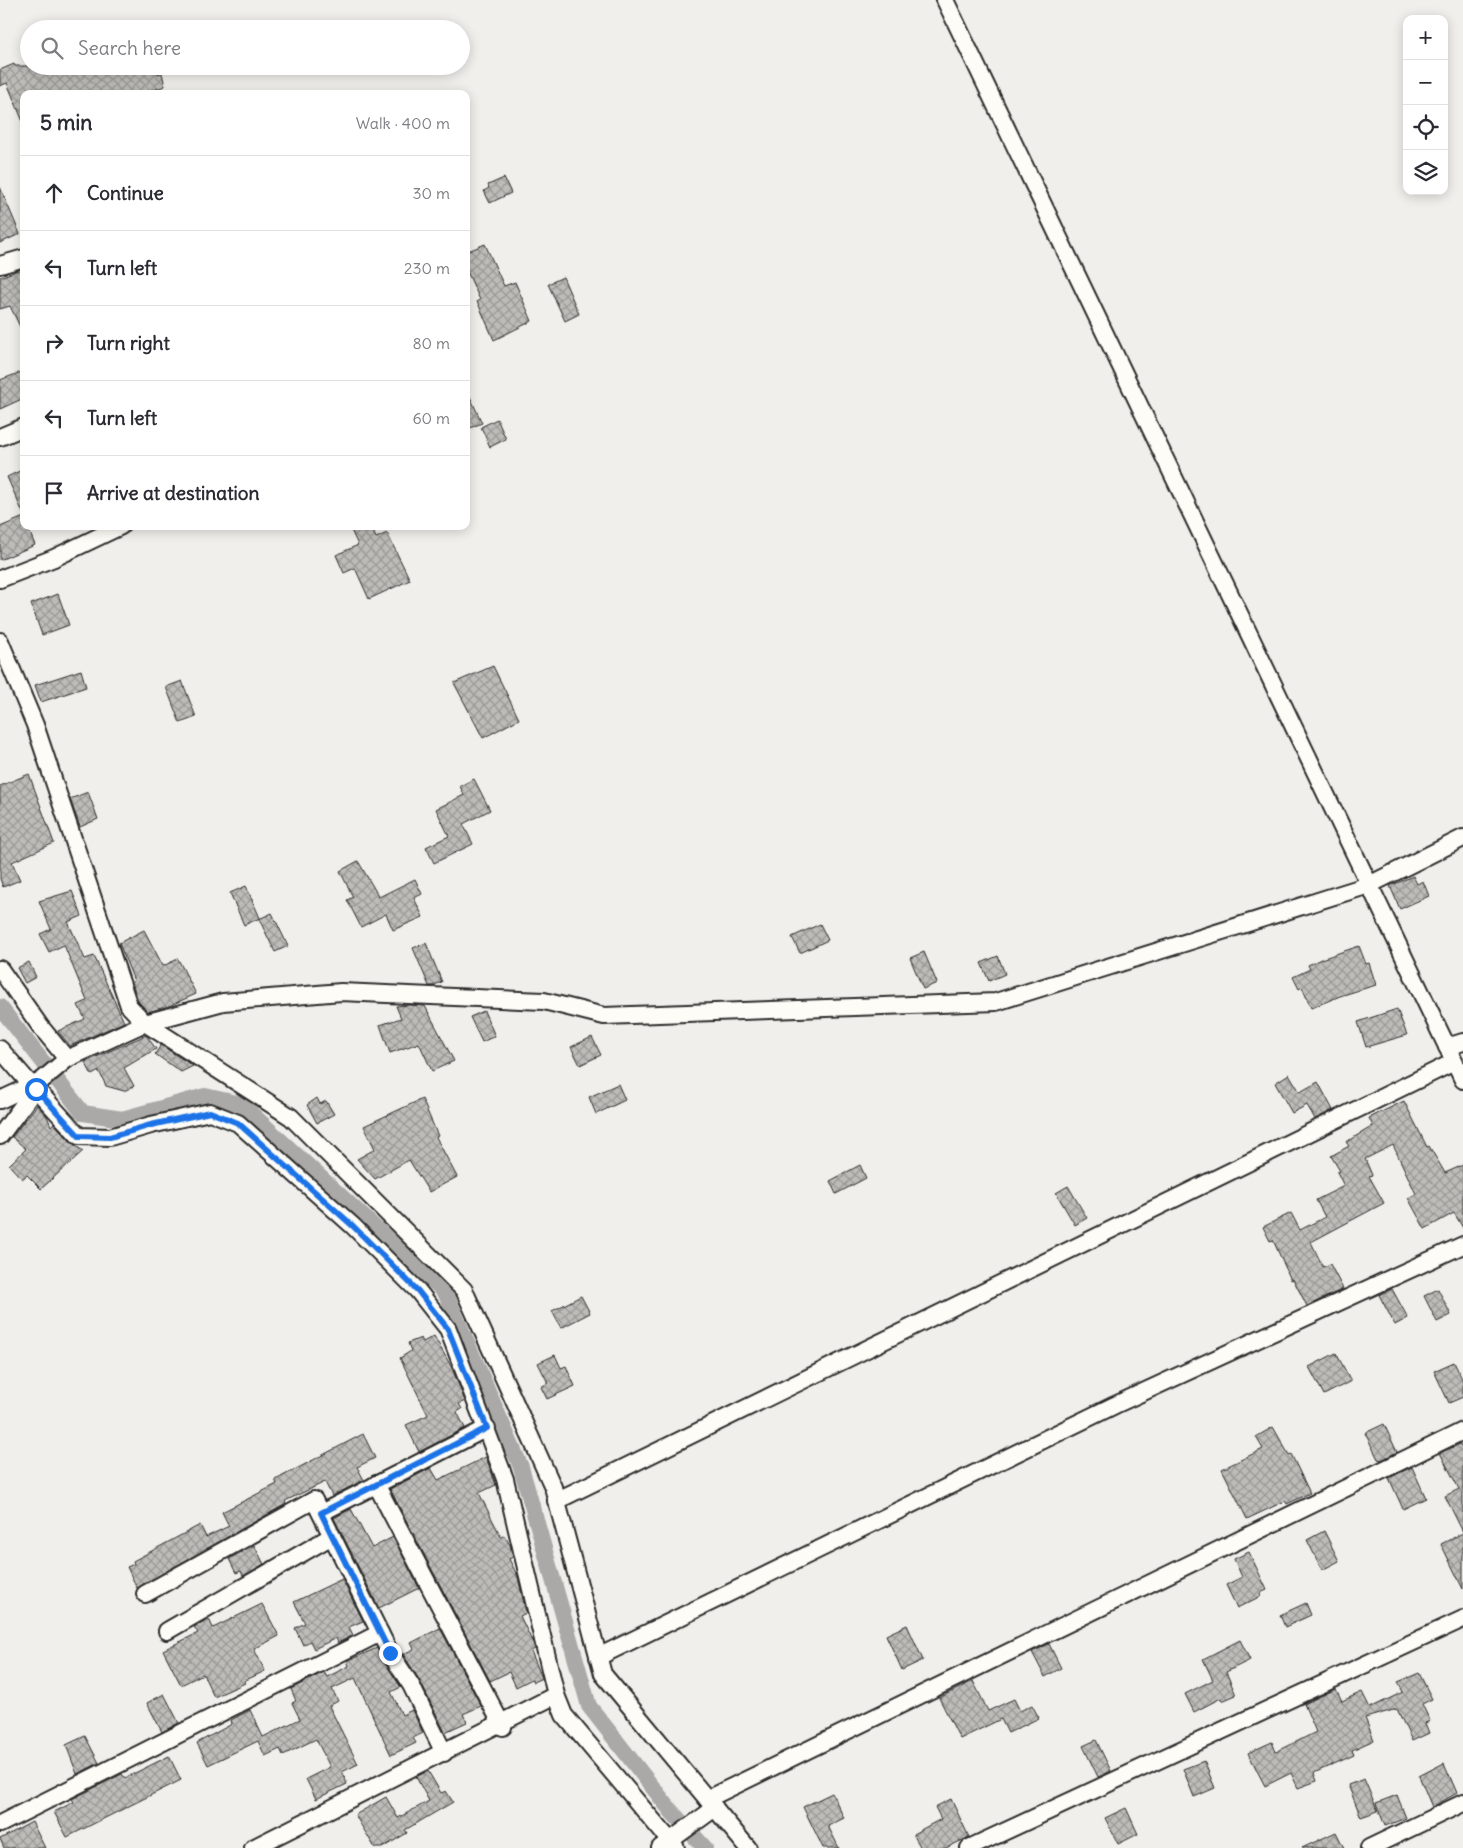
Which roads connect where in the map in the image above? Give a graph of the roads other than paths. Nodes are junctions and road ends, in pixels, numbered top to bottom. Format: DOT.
graph roads {
  1 [pos="945,0"];
  2 [pos="20,259"];
  3 [pos="0,265"];
  4 [pos="20,429"];
  5 [pos="0,437"];
  6 [pos="113,530"];
  7 [pos="0,579"];
  8 [pos="0,641"];
  9 [pos="1463,838"];
  10 [pos="1369,885"];
  11 [pos="0,969"];
  12 [pos="145,1023"];
  13 [pos="1463,1042"];
  14 [pos="0,1049"];
  15 [pos="1451,1055"];
  16 [pos="67,1059"];
  17 [pos="1463,1080"];
  18 [pos="39,1082"];
  19 [pos="0,1100"];
  20 [pos="0,1136"];
  21 [pos="1463,1245"];
  22 [pos="487,1428"];
  23 [pos="1463,1431"];
  24 [pos="376,1484"];
  25 [pos="556,1501"];
  26 [pos="321,1513"];
  27 [pos="332,1536"];
  28 [pos="145,1594"];
  29 [pos="1463,1619"];
  30 [pos="167,1631"];
  31 [pos="380,1633"];
  32 [pos="598,1657"];
  33 [pos="556,1695"];
  34 [pos="502,1725"];
  35 [pos="444,1753"];
  36 [pos="1463,1803"];
  37 [pos="711,1804"];
  38 [pos="0,1824"];
  39 [pos="669,1846"];
  40 [pos="253,1848"];
  41 [pos="748,1848"];
  42 [pos="969,1848"];
  43 [pos="1369,1848"];
  1 -- 10 [label="street"];
  2 -- 3 [label="street"];
  4 -- 5 [label="street"];
  6 -- 7 [label="street"];
  8 -- 12 [label="street"];
  9 -- 10 [label="street"];
  10 -- 12 [label="street"];
  10 -- 15 [label="street"];
  11 -- 16 [label="street"];
  12 -- 16 [label="street"];
  12 -- 25 [label="street"];
  13 -- 15 [label="street"];
  14 -- 18 [label="street"];
  15 -- 17 [label="street"];
  15 -- 25 [label="street"];
  16 -- 18 [label="street"];
  18 -- 19 [label="street"];
  18 -- 20 [label="street"];
  18 -- 22 [label="street"];
  21 -- 32 [label="street"];
  22 -- 24 [label="street"];
  22 -- 33 [label="street"];
  23 -- 37 [label="street"];
  24 -- 26 [label="street"];
  24 -- 34 [label="street"];
  25 -- 32 [label="street"];
  26 -- 27 [label="street"];
  26 -- 28 [label="street"];
  27 -- 30 [label="street"];
  27 -- 31 [label="street"];
  29 -- 42 [label="street"];
  31 -- 35 [label="street"];
  31 -- 38 [label="street"];
  32 -- 37 [label="street"];
  33 -- 34 [label="street"];
  33 -- 39 [label="street"];
  34 -- 35 [label="street"];
  35 -- 40 [label="street"];
  36 -- 43 [label="street"];
  37 -- 39 [label="street"];
  37 -- 41 [label="street"];
}
